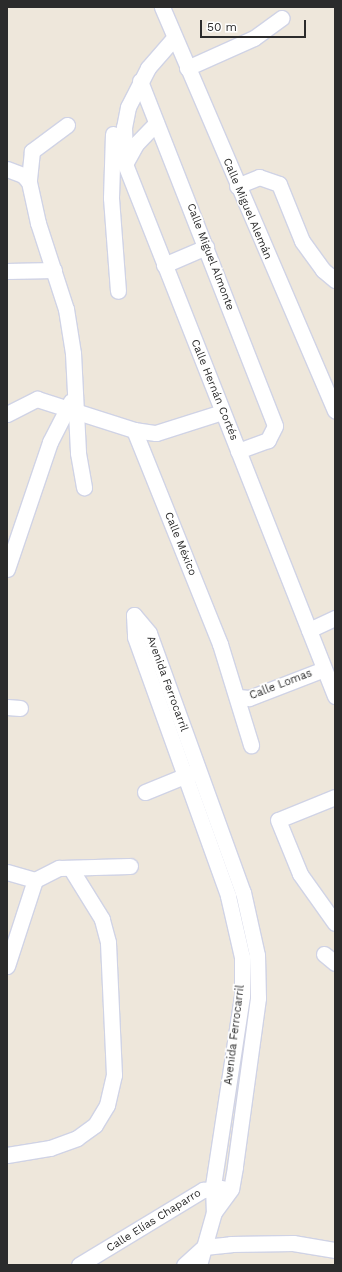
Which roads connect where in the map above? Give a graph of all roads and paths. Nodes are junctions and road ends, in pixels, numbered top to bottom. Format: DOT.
graph roads {
  1 [pos="162,7"];
  2 [pos="282,18"];
  3 [pos="174,38"];
  4 [pos="187,68"];
  5 [pos="140,81"];
  6 [pos="156,123"];
  7 [pos="67,125"];
  8 [pos="113,134"];
  9 [pos="125,164"];
  10 [pos="7,169"];
  11 [pos="29,182"];
  12 [pos="131,182"];
  13 [pos="237,186"];
  14 [pos="111,198"];
  15 [pos="206,247"];
  16 [pos="164,265"];
  17 [pos="54,270"];
  18 [pos="7,271"];
  19 [pos="335,280"];
  20 [pos="118,291"];
  21 [pos="335,409"];
  22 [pos="70,410"];
  23 [pos="222,412"];
  24 [pos="7,414"];
  25 [pos="134,430"];
  26 [pos="238,451"];
  27 [pos="84,487"];
  28 [pos="10,552"];
  29 [pos="7,569"];
  30 [pos="335,618"];
  31 [pos="309,630"];
  32 [pos="324,669"];
  33 [pos="335,696"];
  34 [pos="238,697"];
  35 [pos="251,745"];
  36 [pos="192,773"];
  37 [pos="145,792"];
  38 [pos="335,797"];
  39 [pos="130,866"];
  40 [pos="71,869"];
  41 [pos="7,872"];
  42 [pos="35,880"];
  43 [pos="335,924"];
  44 [pos="253,932"];
  45 [pos="238,936"];
  46 [pos="7,966"];
  47 [pos="7,1155"];
  48 [pos="213,1186"];
  49 [pos="231,1189"];
  50 [pos="214,1212"];
  51 [pos="204,1247"];
  52 [pos="335,1250"];
  53 [pos="78,1265"];
  54 [pos="184,1265"];
  55 [pos="199,1265"];
  1 -- 3 [label="street, Calle Miguel Alemán"];
  2 -- 4 [label="street"];
  3 -- 4 [label="street, Calle Miguel Alemán"];
  3 -- 5 [label="street, Calle Hernán Cortés"];
  4 -- 13 [label="street, Calle Miguel Alemán"];
  5 -- 6 [label="street, Calle Miguel Almonte"];
  5 -- 9 [label="street, Calle Hernán Cortés"];
  6 -- 9 [label="street"];
  6 -- 15 [label="street, Calle Miguel Almonte"];
  7 -- 11 [label="street"];
  8 -- 14 [label="street"];
  9 -- 12 [label="street, Calle Hernán Cortés"];
  10 -- 11 [label="street"];
  11 -- 17 [label="street"];
  12 -- 14 [label="street"];
  12 -- 16 [label="street, Calle Hernán Cortés"];
  13 -- 19 [label="street"];
  13 -- 21 [label="street, Calle Miguel Alemán"];
  14 -- 20 [label="street"];
  15 -- 16 [label="street"];
  15 -- 26 [label="street, Calle Miguel Almonte"];
  16 -- 23 [label="street, Calle Hernán Cortés"];
  17 -- 18 [label="street"];
  17 -- 22 [label="street"];
  22 -- 24 [label="street"];
  22 -- 25 [label="street"];
  22 -- 27 [label="street"];
  22 -- 28 [label="street"];
  23 -- 25 [label="street"];
  23 -- 26 [label="street, Calle Hernán Cortés"];
  25 -- 34 [label="street, Calle México"];
  26 -- 31 [label="street, Calle Hernán Cortés"];
  28 -- 29 [label="street"];
  30 -- 31 [label="street"];
  31 -- 32 [label="street, Calle Hernán Cortés"];
  32 -- 33 [label="street, Calle Hernán Cortés"];
  32 -- 34 [label="street, Calle Lomas"];
  34 -- 35 [label="street, Calle México"];
  36 -- 36 [label="street, Avenida Ferrocarril"];
  36 -- 37 [label="street"];
  36 -- 44 [label="street, Avenida Ferrocarril"];
  36 -- 45 [label="street, Avenida Ferrocarril"];
  38 -- 43 [label="street"];
  39 -- 40 [label="street"];
  40 -- 42 [label="street"];
  40 -- 47 [label="street"];
  41 -- 42 [label="street"];
  42 -- 46 [label="street"];
  44 -- 45 [label="street"];
  44 -- 49 [label="street, Avenida Ferrocarril"];
  45 -- 48 [label="street, Avenida Ferrocarril"];
  48 -- 49 [label="street, Calle Elías Chaparro"];
  48 -- 50 [label="street, Avenida Ferrocarril"];
  48 -- 53 [label="street, Calle Elías Chaparro"];
  49 -- 50 [label="street, Avenida Ferrocarril"];
  50 -- 51 [label="street, Avenida Ferrocarril"];
  51 -- 52 [label="street"];
  51 -- 54 [label="street"];
  51 -- 55 [label="street, Avenida Ferrocarril"];
}
